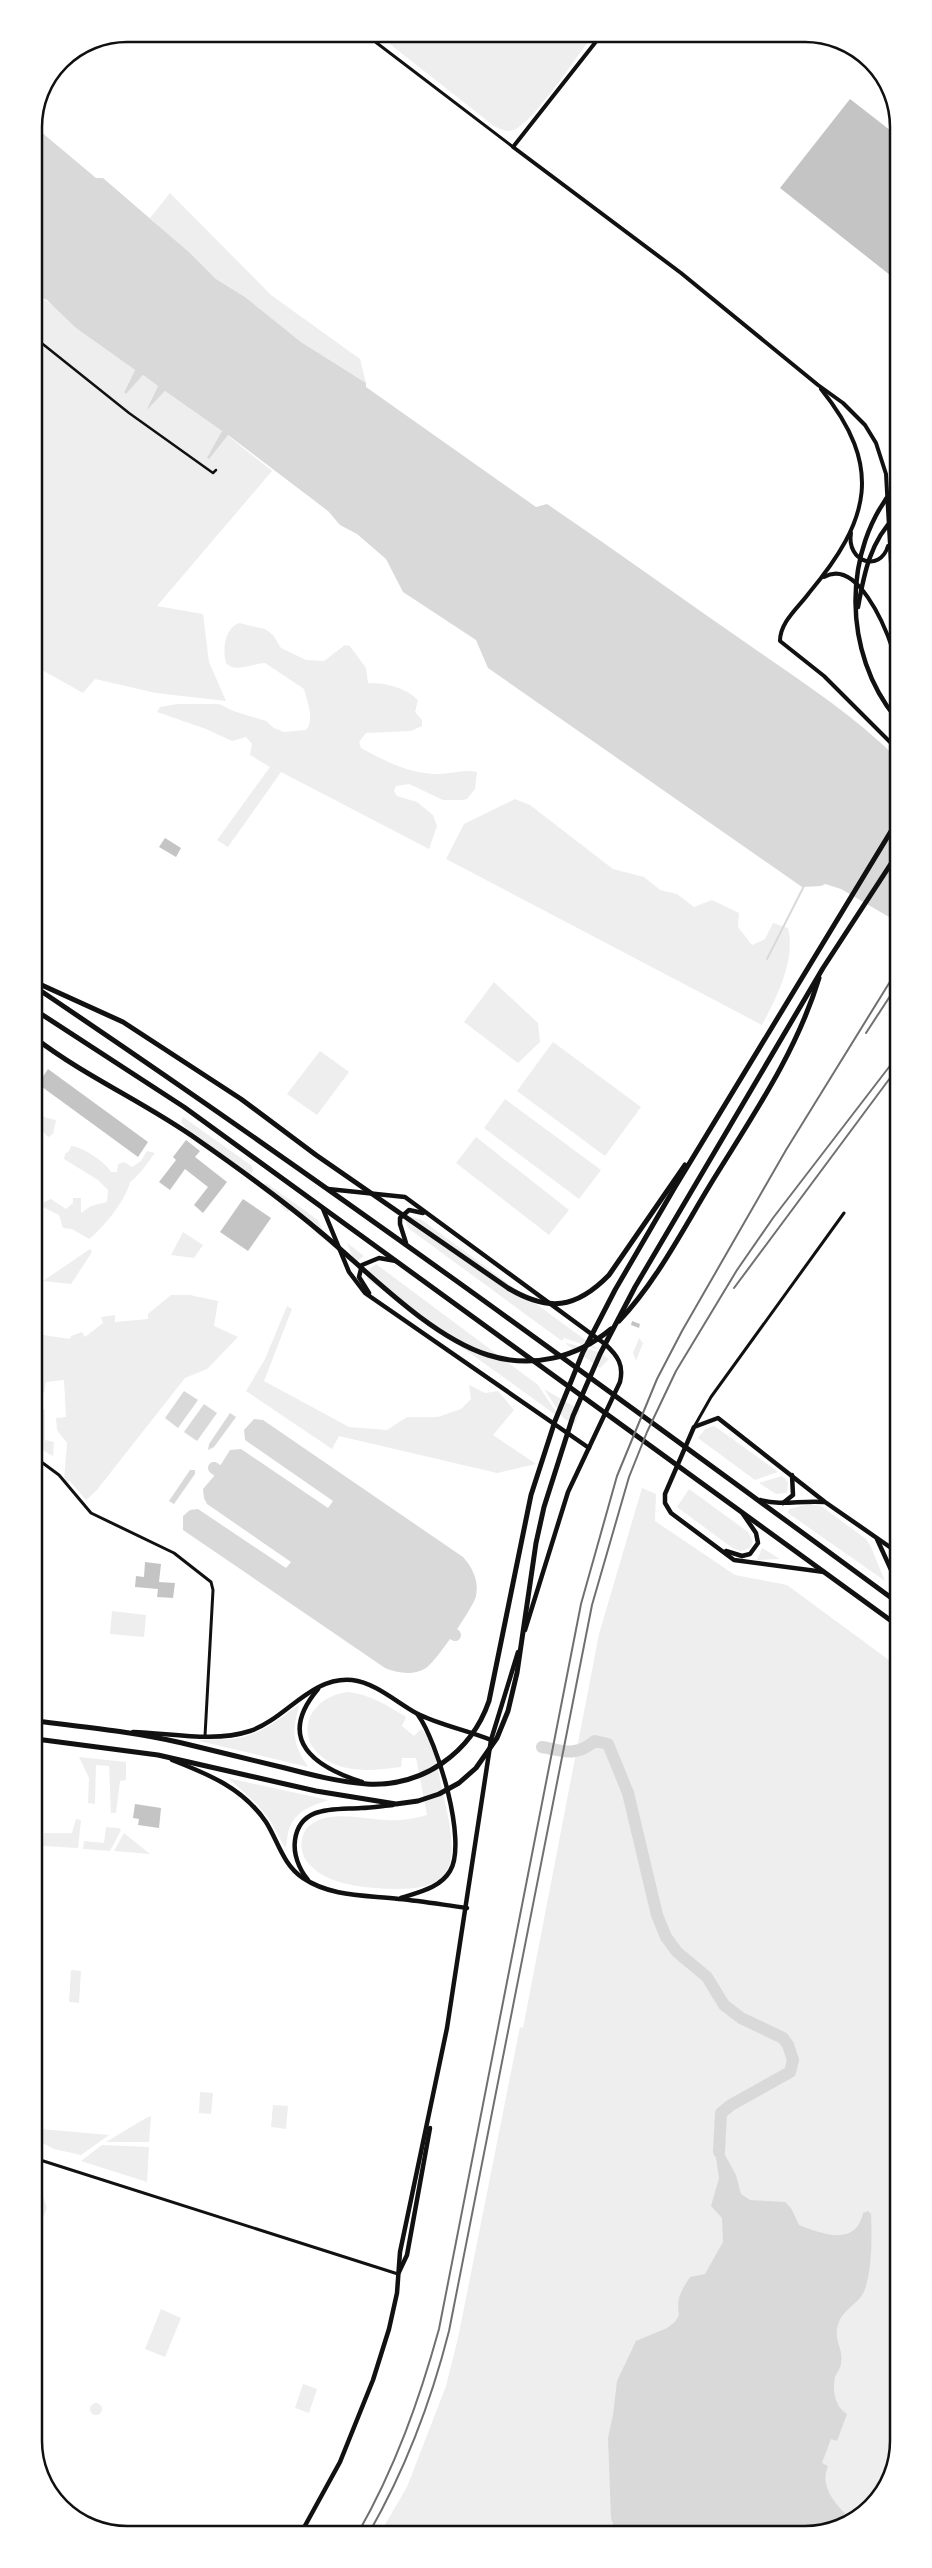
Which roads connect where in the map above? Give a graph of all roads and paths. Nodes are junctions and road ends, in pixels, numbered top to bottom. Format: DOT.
graph roads {
  1 [pos="376,42"];
  2 [pos="595,43"];
  3 [pos="513,147"];
  4 [pos="43,344"];
  5 [pos="818,385"];
  6 [pos="216,470"];
  7 [pos="890,495"];
  8 [pos="890,523"];
  9 [pos="852,530"];
  10 [pos="889,534"];
  11 [pos="890,551"];
  12 [pos="820,580"];
  13 [pos="856,616"];
  14 [pos="890,639"];
  15 [pos="890,709"];
  16 [pos="890,742"];
  17 [pos="890,833"];
  18 [pos="890,865"];
  19 [pos="823,968"];
  20 [pos="43,985"];
  21 [pos="43,992"];
  22 [pos="43,1015"];
  23 [pos="43,1043"];
  24 [pos="719,1118"];
  25 [pos="328,1189"];
  26 [pos="323,1207"];
  27 [pos="844,1213"];
  28 [pos="428,1215"];
  29 [pos="406,1243"];
  30 [pos="396,1261"];
  31 [pos="375,1300"];
  32 [pos="694,1427"];
  33 [pos="589,1448"];
  34 [pos="42,1463"];
  35 [pos="792,1475"];
  36 [pos="755,1499"];
  37 [pos="825,1502"];
  38 [pos="777,1504"];
  39 [pos="741,1510"];
  40 [pos="877,1537"];
  41 [pos="890,1547"];
  42 [pos="723,1551"];
  43 [pos="890,1567"];
  44 [pos="825,1572"];
  45 [pos="890,1597"];
  46 [pos="890,1620"];
  47 [pos="320,1686"];
  48 [pos="418,1713"];
  49 [pos="42,1722"];
  50 [pos="121,1731"];
  51 [pos="204,1736"];
  52 [pos="42,1740"];
  53 [pos="491,1740"];
  54 [pos="158,1755"];
  55 [pos="368,1784"];
  56 [pos="396,1804"];
  57 [pos="311,1883"];
  58 [pos="400,1899"];
  59 [pos="467,1908"];
  60 [pos="42,2161"];
  61 [pos="398,2274"];
  62 [pos="305,2525"];
  1 -- 3 [label="street"];
  2 -- 3 [label="street"];
  3 -- 5 [label="street"];
  4 -- 6 [label="street"];
  5 -- 9 [label="street"];
  5 -- 10 [label="street"];
  7 -- 13 [label="main road"];
  8 -- 13 [label="main road"];
  9 -- 10 [label="street"];
  9 -- 12 [label="street"];
  10 -- 11 [label="street"];
  12 -- 14 [label="street"];
  12 -- 16 [label="street"];
  13 -- 15 [label="main road"];
  17 -- 24 [label="main road"];
  18 -- 19 [label="main road"];
  19 -- 23 [label="main road"];
  19 -- 56 [label="main road"];
  20 -- 24 [label="main road"];
  21 -- 25 [label="main road"];
  22 -- 26 [label="main road"];
  24 -- 55 [label="main road"];
  25 -- 28 [label="main road"];
  25 -- 29 [label="main road"];
  26 -- 30 [label="main road"];
  26 -- 31 [label="main road"];
  27 -- 32 [label="street"];
  28 -- 29 [label="main road"];
  28 -- 33 [label="main road"];
  29 -- 36 [label="main road"];
  30 -- 31 [label="main road"];
  30 -- 39 [label="main road"];
  31 -- 33 [label="main road"];
  32 -- 35 [label="main road"];
  32 -- 42 [label="main road"];
  33 -- 53 [label="main road"];
  34 -- 51 [label="street"];
  35 -- 37 [label="main road"];
  35 -- 38 [label="main road"];
  36 -- 38 [label="main road"];
  36 -- 45 [label="main road"];
  37 -- 38 [label="main road"];
  37 -- 40 [label="main road"];
  39 -- 42 [label="main road"];
  39 -- 44 [label="main road"];
  40 -- 41 [label="main road"];
  40 -- 43 [label="main road"];
  42 -- 44 [label="main road"];
  44 -- 46 [label="main road"];
  47 -- 48 [label="main road"];
  47 -- 51 [label="main road"];
  47 -- 55 [label="main road"];
  48 -- 53 [label="main road"];
  48 -- 58 [label="main road"];
  49 -- 50 [label="main road"];
  50 -- 51 [label="main road"];
  50 -- 55 [label="main road"];
  52 -- 54 [label="main road"];
  53 -- 59 [label="main road"];
  54 -- 56 [label="main road"];
  54 -- 57 [label="main road"];
  56 -- 57 [label="main road"];
  57 -- 58 [label="main road"];
  58 -- 59 [label="main road"];
  59 -- 61 [label="main road"];
  60 -- 61 [label="street"];
  61 -- 62 [label="main road"];
}
